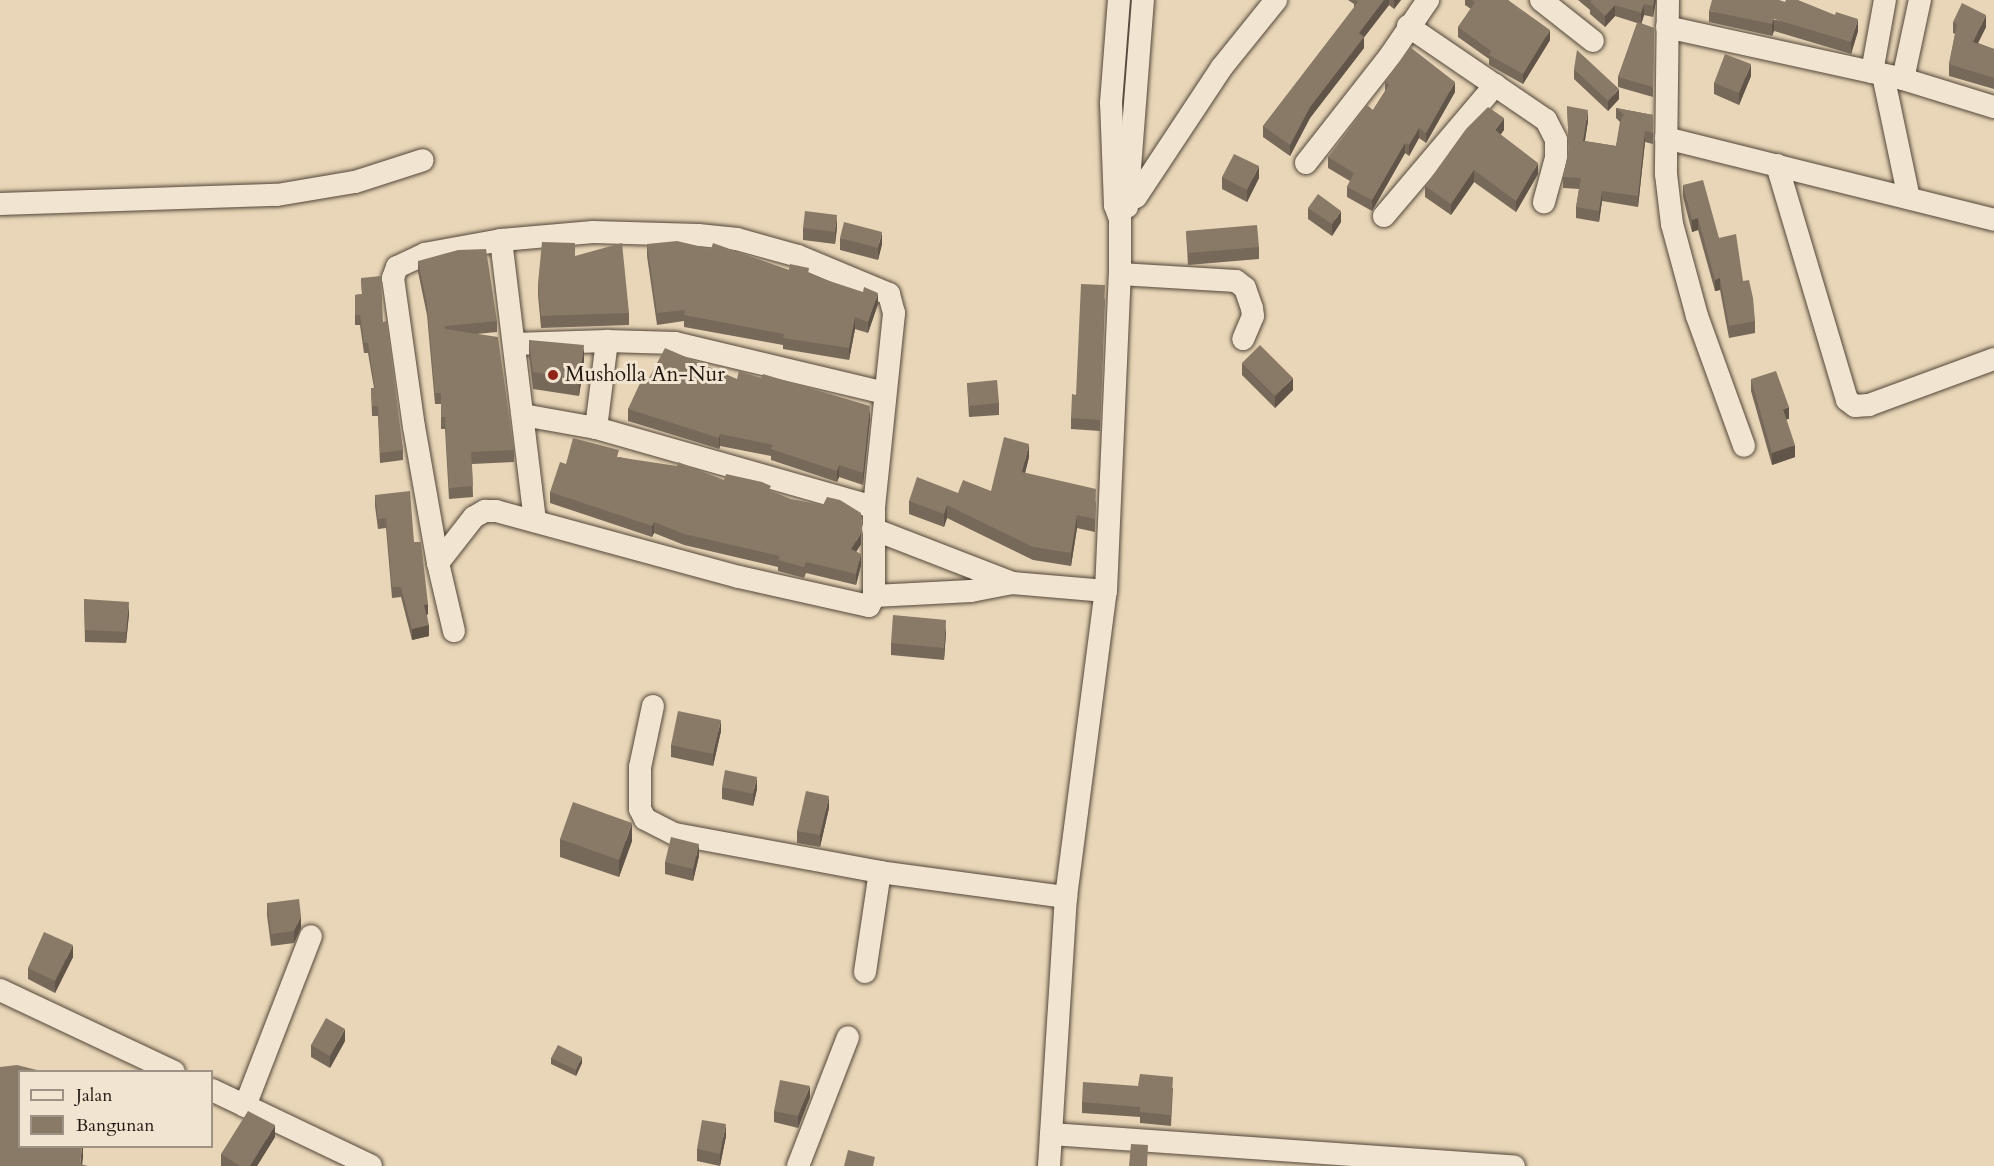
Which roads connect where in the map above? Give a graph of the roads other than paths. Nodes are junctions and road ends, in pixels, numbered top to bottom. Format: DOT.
graph roads {
  1 [pos="1119,0"];
  2 [pos="1143,0"];
  3 [pos="1276,0"];
  4 [pos="1428,0"];
  5 [pos="1541,0"];
  6 [pos="1668,0"];
  7 [pos="1884,0"];
  8 [pos="1920,0"];
  9 [pos="1408,26"];
  10 [pos="1667,27"];
  11 [pos="1593,41"];
  12 [pos="1886,75"];
  13 [pos="1495,85"];
  14 [pos="1994,107"];
  15 [pos="1666,138"];
  16 [pos="423,160"];
  17 [pos="1306,162"];
  18 [pos="1777,165"];
  19 [pos="1909,198"];
  20 [pos="1544,202"];
  21 [pos="0,204"];
  22 [pos="1121,209"];
  23 [pos="1383,216"];
  24 [pos="1994,220"];
  25 [pos="501,240"];
  26 [pos="1120,274"];
  27 [pos="1243,339"];
  28 [pos="607,340"];
  29 [pos="514,344"];
  30 [pos="1994,359"];
  31 [pos="885,393"];
  32 [pos="523,415"];
  33 [pos="596,428"];
  34 [pos="1744,446"];
  35 [pos="874,507"];
  36 [pos="535,521"];
  37 [pos="873,529"];
  38 [pos="438,563"];
  39 [pos="1012,583"];
  40 [pos="1106,591"];
  41 [pos="874,596"];
  42 [pos="454,631"];
  43 [pos="653,706"];
  44 [pos="880,872"];
  45 [pos="1066,897"];
  46 [pos="311,936"];
  47 [pos="865,972"];
  48 [pos="0,990"];
  49 [pos="848,1037"];
  50 [pos="172,1070"];
  51 [pos="213,1090"];
  52 [pos="245,1106"];
  53 [pos="1051,1134"];
  54 [pos="1400,1162"];
  55 [pos="371,1166"];
  56 [pos="798,1166"];
  57 [pos="1049,1166"];
  58 [pos="1514,1166"];
  1 -- 22 [label="street"];
  2 -- 22 [label="street"];
  3 -- 22 [label="street"];
  4 -- 9 [label="street"];
  5 -- 11 [label="street"];
  6 -- 10 [label="street"];
  7 -- 12 [label="street"];
  8 -- 12 [label="street"];
  9 -- 13 [label="street"];
  9 -- 17 [label="street"];
  10 -- 12 [label="street"];
  10 -- 15 [label="street"];
  12 -- 14 [label="street"];
  12 -- 19 [label="street"];
  13 -- 20 [label="street"];
  13 -- 23 [label="street"];
  15 -- 18 [label="street"];
  15 -- 34 [label="street"];
  16 -- 21 [label="street"];
  18 -- 19 [label="street"];
  18 -- 30 [label="street"];
  19 -- 24 [label="street"];
  22 -- 26 [label="street"];
  25 -- 29 [label="street"];
  25 -- 31 [label="street"];
  25 -- 38 [label="street"];
  26 -- 27 [label="street"];
  26 -- 40 [label="street"];
  28 -- 29 [label="street"];
  28 -- 31 [label="street"];
  28 -- 33 [label="street"];
  29 -- 32 [label="street"];
  31 -- 35 [label="street"];
  32 -- 33 [label="street"];
  32 -- 36 [label="street"];
  33 -- 35 [label="street"];
  35 -- 37 [label="street"];
  36 -- 38 [label="street"];
  36 -- 41 [label="street"];
  37 -- 39 [label="street"];
  37 -- 41 [label="street"];
  38 -- 42 [label="street"];
  39 -- 40 [label="street"];
  39 -- 41 [label="street"];
  40 -- 45 [label="street"];
  43 -- 44 [label="street"];
  44 -- 45 [label="street"];
  44 -- 47 [label="street"];
  45 -- 53 [label="street"];
  46 -- 52 [label="street"];
  48 -- 50 [label="street"];
  49 -- 56 [label="street"];
  51 -- 52 [label="street"];
  52 -- 55 [label="street"];
  53 -- 54 [label="street"];
  53 -- 57 [label="street"];
  54 -- 58 [label="street"];
}
